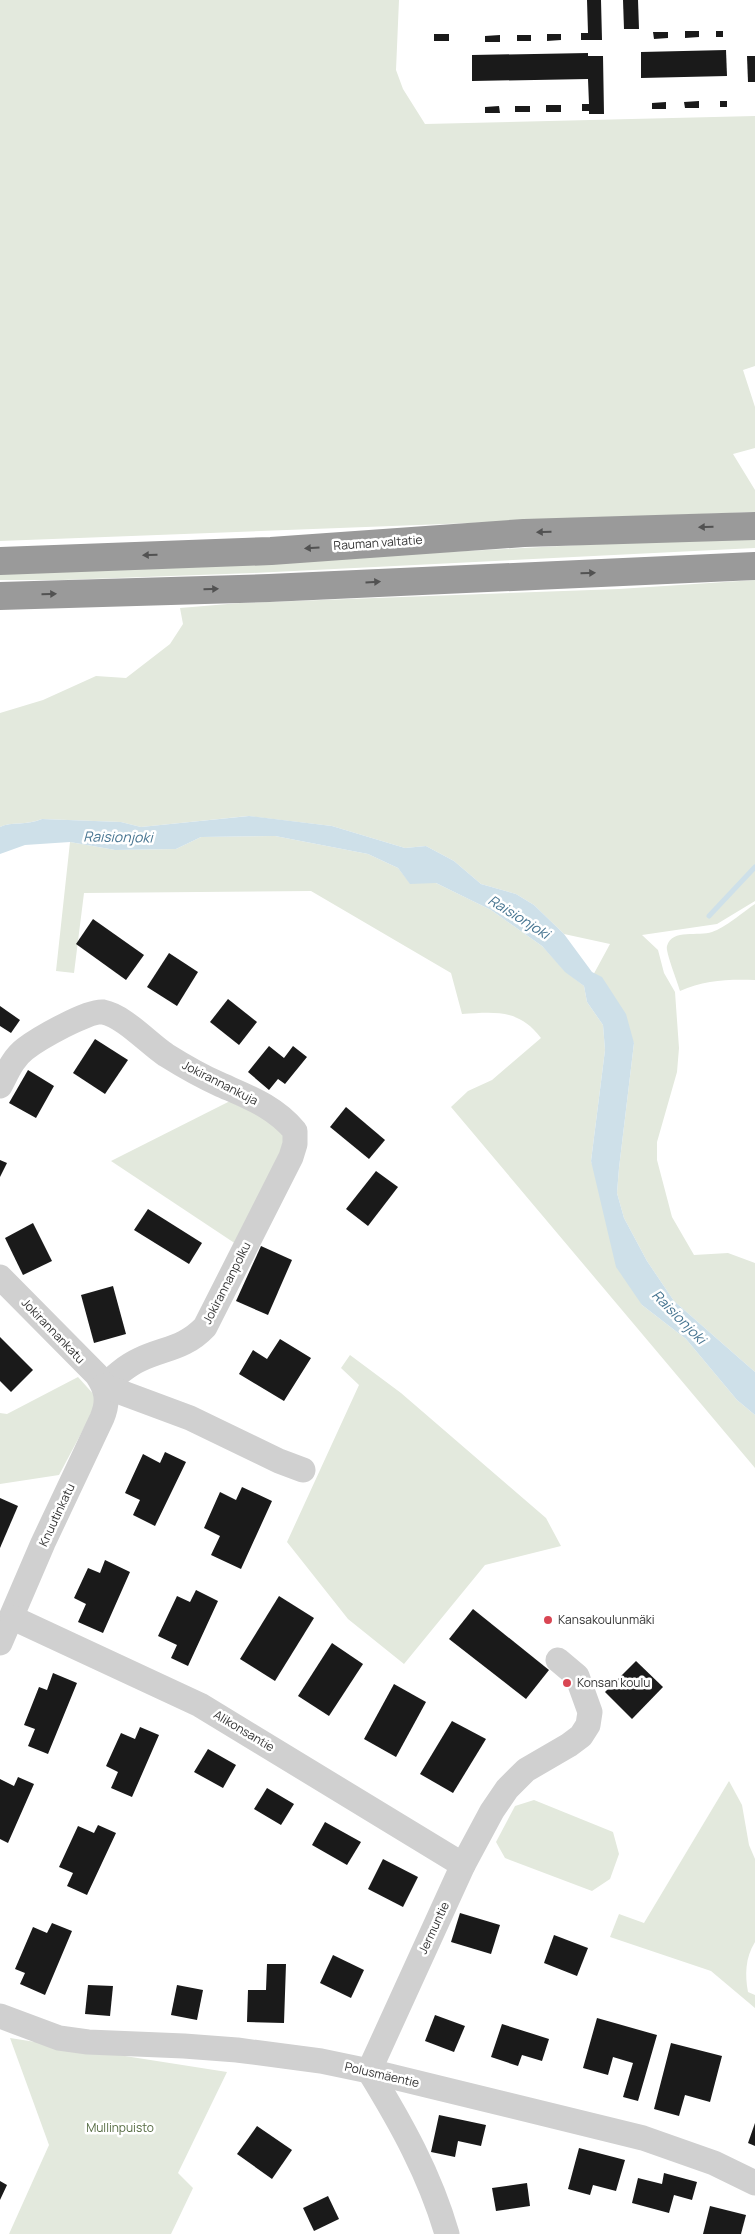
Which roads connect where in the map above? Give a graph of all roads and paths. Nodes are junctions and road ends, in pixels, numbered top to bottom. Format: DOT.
graph roads {
  1 [pos="755,526"];
  2 [pos="0,561"];
  3 [pos="755,566"];
  4 [pos="0,596"];
  5 [pos="0,1086"];
  6 [pos="295,1132"];
  7 [pos="0,1277"];
  8 [pos="104,1386"];
  9 [pos="303,1470"];
  10 [pos="13,1618"];
  11 [pos="0,1643"];
  12 [pos="558,1660"];
  13 [pos="463,1865"];
  14 [pos="0,2016"];
  15 [pos="369,2071"];
  16 [pos="755,2183"];
  17 [pos="447,2234"];
  1 -- 2 [label="highway, Rauman valtatie, one-way"];
  4 -- 3 [label="highway, one-way"];
  5 -- 6 [label="street, Jokirannankuja"];
  6 -- 8 [label="street, Jokirannanpolku"];
  7 -- 8 [label="street, Jokirannankatu"];
  8 -- 9 [label="street"];
  8 -- 10 [label="street, Knuutinkatu"];
  10 -- 11 [label="street, Knuutinkatu"];
  10 -- 13 [label="street, Alikonsantie"];
  12 -- 13 [label="street, Jermuntie"];
  13 -- 15 [label="street, Jermuntie"];
  14 -- 15 [label="street, Polusmäentie"];
  15 -- 16 [label="street, Polusmäentie"];
  15 -- 17 [label="street"];
}
